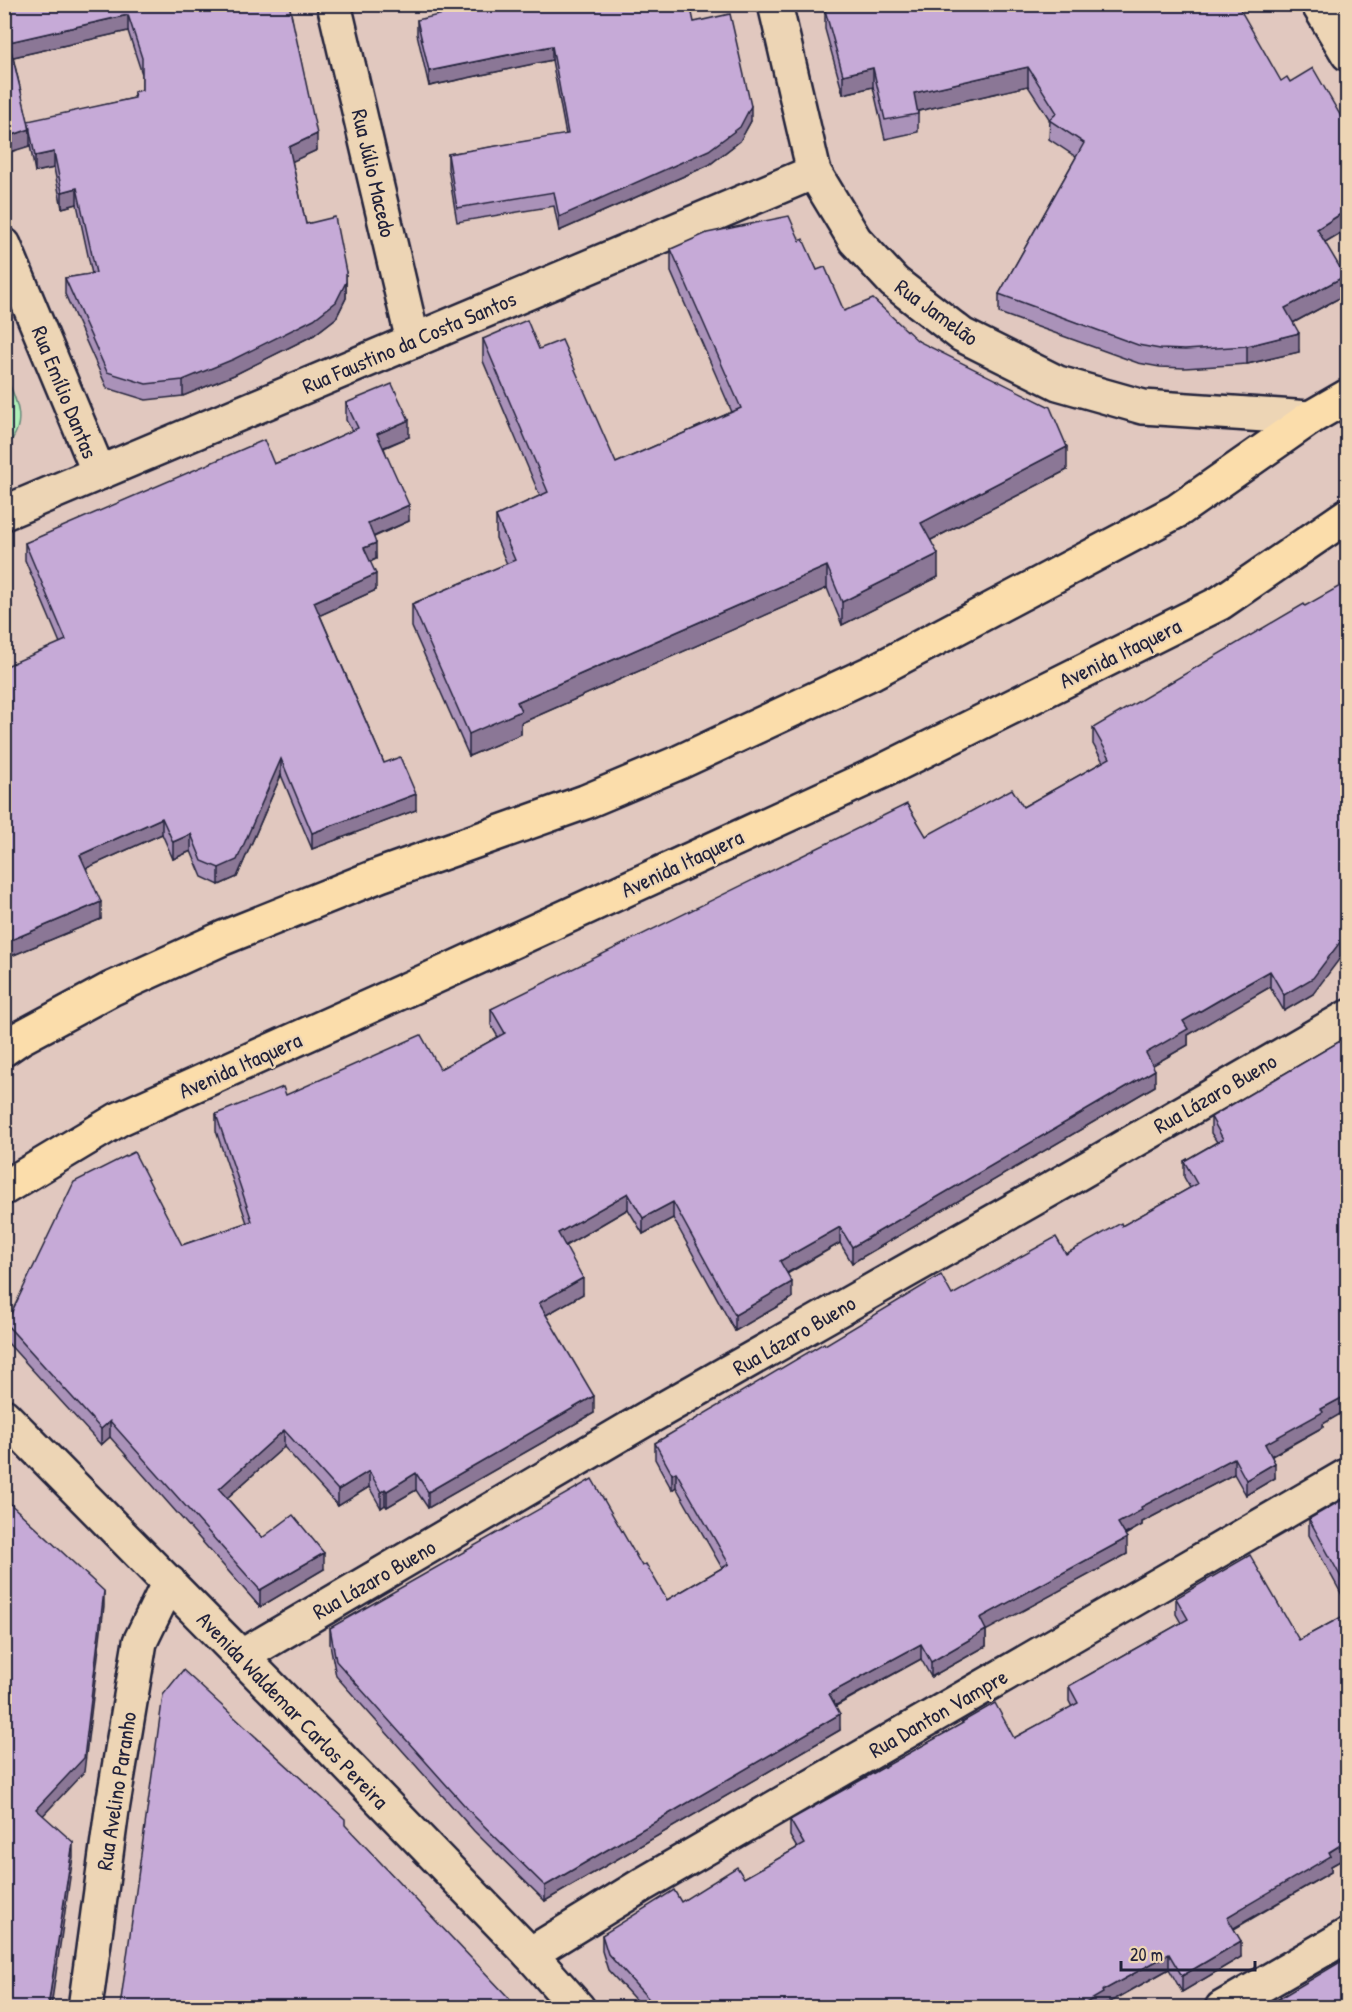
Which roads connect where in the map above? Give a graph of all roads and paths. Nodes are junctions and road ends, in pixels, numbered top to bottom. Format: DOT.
graph roads {
  1 [pos="334,4"];
  2 [pos="775,4"];
  3 [pos="1318,4"];
  4 [pos="1347,54"];
  5 [pos="814,172"];
  6 [pos="4,245"];
  7 [pos="413,341"];
  8 [pos="1347,396"];
  9 [pos="1310,418"];
  10 [pos="99,473"];
  11 [pos="4,513"];
  12 [pos="1347,515"];
  13 [pos="1347,1017"];
  14 [pos="4,1049"];
  15 [pos="4,1188"];
  16 [pos="4,1416"];
  17 [pos="1347,1475"];
  18 [pos="170,1582"];
  19 [pos="242,1656"];
  20 [pos="1347,1935"];
  21 [pos="530,1954"];
  22 [pos="85,2007"];
  23 [pos="578,2007"];
  24 [pos="1222,2007"];
  1 -- 7 [label="street, Rua Júlio Macedo"];
  2 -- 5 [label="street, Rua Jamelão"];
  3 -- 4 [label="street"];
  5 -- 7 [label="street, Rua Faustino da Costa Santos"];
  5 -- 9 [label="street, Rua Jamelão"];
  6 -- 10 [label="street, Rua Emílio Dantas"];
  7 -- 10 [label="street, Rua Faustino da Costa Santos"];
  8 -- 9 [label="main road"];
  9 -- 14 [label="main road"];
  10 -- 11 [label="street, Rua Faustino da Costa Santos"];
  12 -- 15 [label="main road, Avenida Itaquera"];
  13 -- 19 [label="street, Rua Lázaro Bueno"];
  16 -- 18 [label="street, Avenida Waldemar Carlos Pereira"];
  17 -- 21 [label="street, Rua Danton Vampre"];
  18 -- 19 [label="street, Avenida Waldemar Carlos Pereira"];
  18 -- 22 [label="street, Rua Avelino Paranho"];
  19 -- 21 [label="street, Avenida Waldemar Carlos Pereira"];
  20 -- 24 [label="street"];
  21 -- 23 [label="street, Avenida Waldemar Carlos Pereira"];
}
